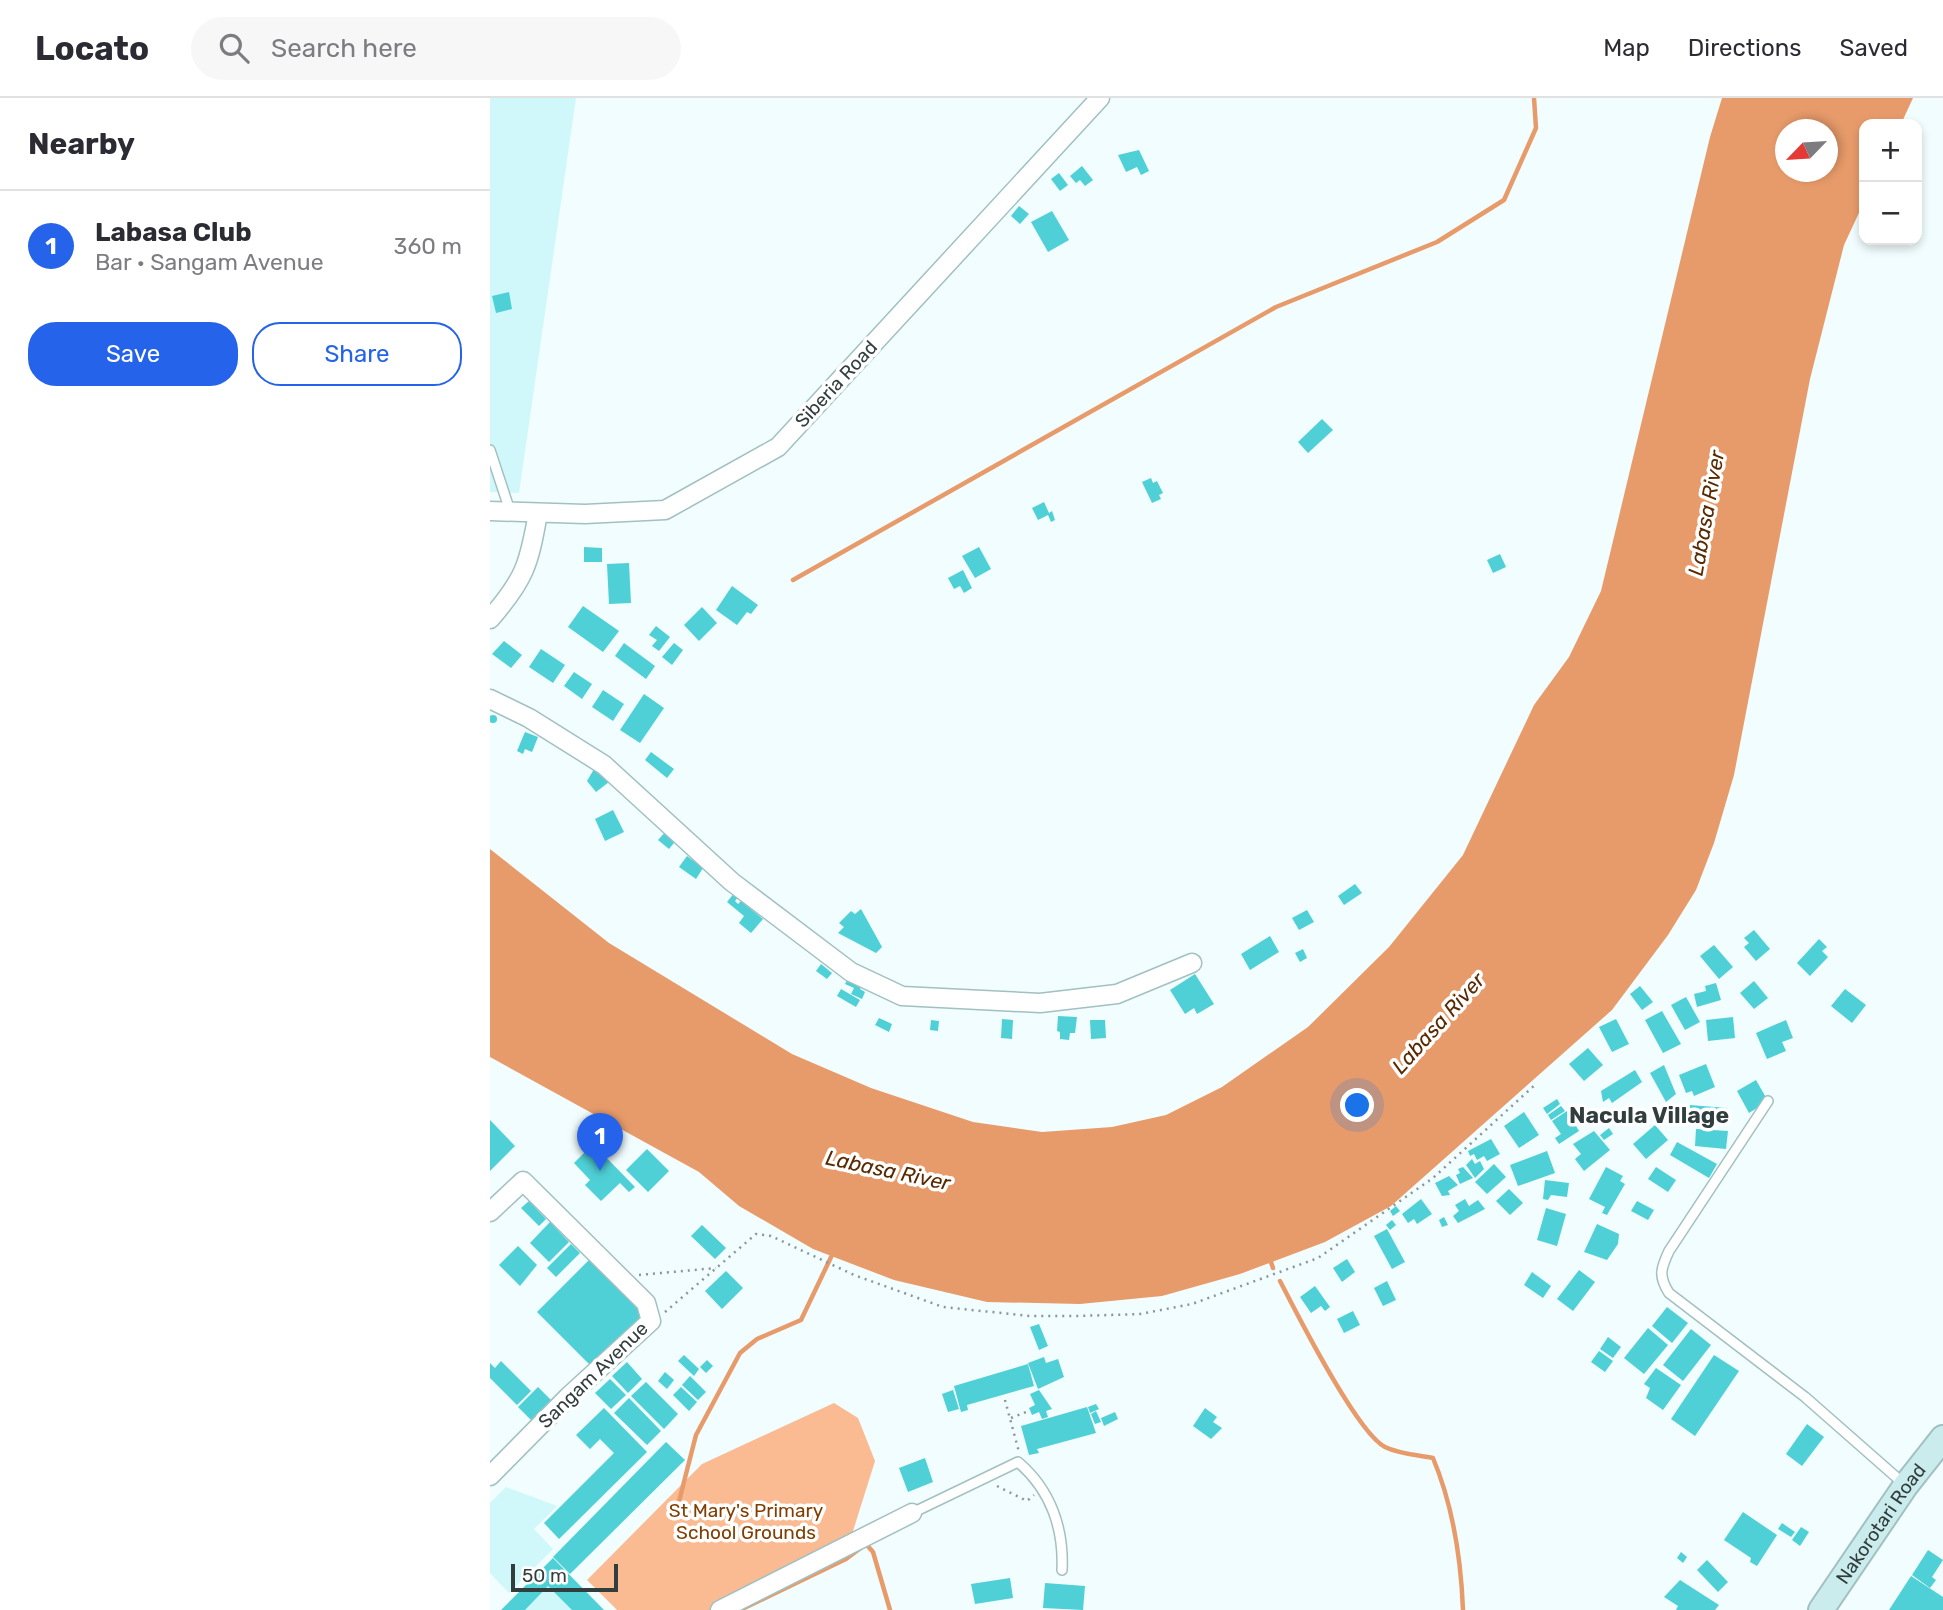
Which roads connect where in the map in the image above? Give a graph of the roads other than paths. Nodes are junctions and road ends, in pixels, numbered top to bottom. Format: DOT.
graph roads {
  1 [pos="1100,98"];
  2 [pos="490,450"];
  3 [pos="490,511"];
  4 [pos="510,511"];
  5 [pos="538,513"];
  6 [pos="490,619"];
  7 [pos="490,698"];
  8 [pos="1192,963"];
  9 [pos="1768,1101"];
  10 [pos="490,1212"];
  11 [pos="1943,1438"];
  12 [pos="490,1476"];
  13 [pos="1906,1485"];
  14 [pos="912,1514"];
  15 [pos="1062,1570"];
  16 [pos="720,1610"];
  17 [pos="1821,1610"];
  1 -- 5 [label="street, Siberia Road"];
  2 -- 4 [label="lane"];
  3 -- 4 [label="street, Siberia Road"];
  4 -- 5 [label="street, Siberia Road"];
  5 -- 6 [label="street"];
  7 -- 8 [label="street"];
  9 -- 13 [label="lane"];
  10 -- 12 [label="street, Sangam Avenue"];
  11 -- 13 [label="street, Nakorotari Road"];
  13 -- 17 [label="street, Nakorotari Road"];
  14 -- 15 [label="lane"];
  14 -- 16 [label="street"];
}
